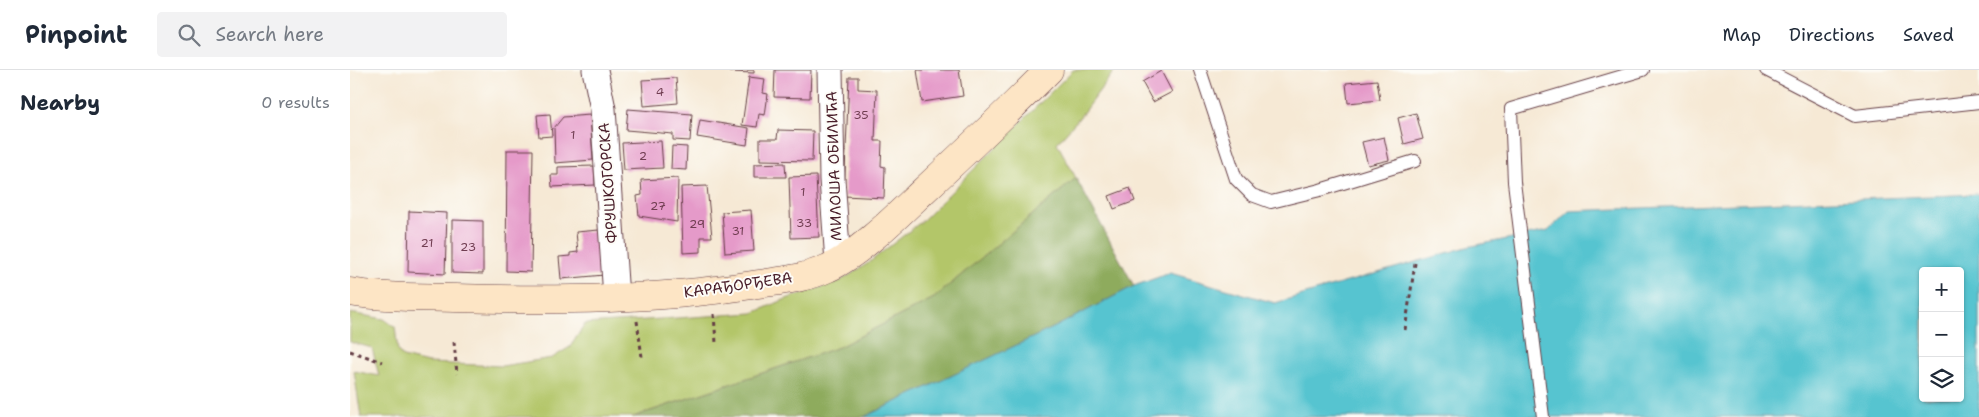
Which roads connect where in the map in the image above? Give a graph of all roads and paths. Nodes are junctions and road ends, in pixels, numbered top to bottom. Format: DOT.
graph roads {
  1 [pos="595,70"];
  2 [pos="830,70"];
  3 [pos="1049,70"];
  4 [pos="1200,70"];
  5 [pos="1643,70"];
  6 [pos="1766,70"];
  7 [pos="1979,102"];
  8 [pos="1415,161"];
  9 [pos="838,262"];
  10 [pos="1415,263"];
  11 [pos="350,292"];
  12 [pos="616,297"];
  13 [pos="714,324"];
  14 [pos="1405,330"];
  15 [pos="639,338"];
  16 [pos="454,342"];
  17 [pos="716,344"];
  18 [pos="350,351"];
  19 [pos="642,357"];
  20 [pos="382,362"];
  21 [pos="457,374"];
  22 [pos="1544,417"];
  1 -- 12 [label="street, ФРУШКОГОРСКА"];
  2 -- 9 [label="street, МИЛОША ОБИЛИЋА"];
  3 -- 9 [label="main road, КАРАЂОРЂЕВА"];
  4 -- 8 [label="lane"];
  5 -- 22 [label="lane"];
  6 -- 7 [label="lane"];
  9 -- 12 [label="main road, КАРАЂОРЂЕВА"];
  10 -- 14 [label="path"];
  11 -- 12 [label="main road, КАРАЂОРЂЕВА"];
  13 -- 17 [label="path"];
  15 -- 19 [label="path"];
  16 -- 21 [label="path"];
  18 -- 20 [label="path"];
}
